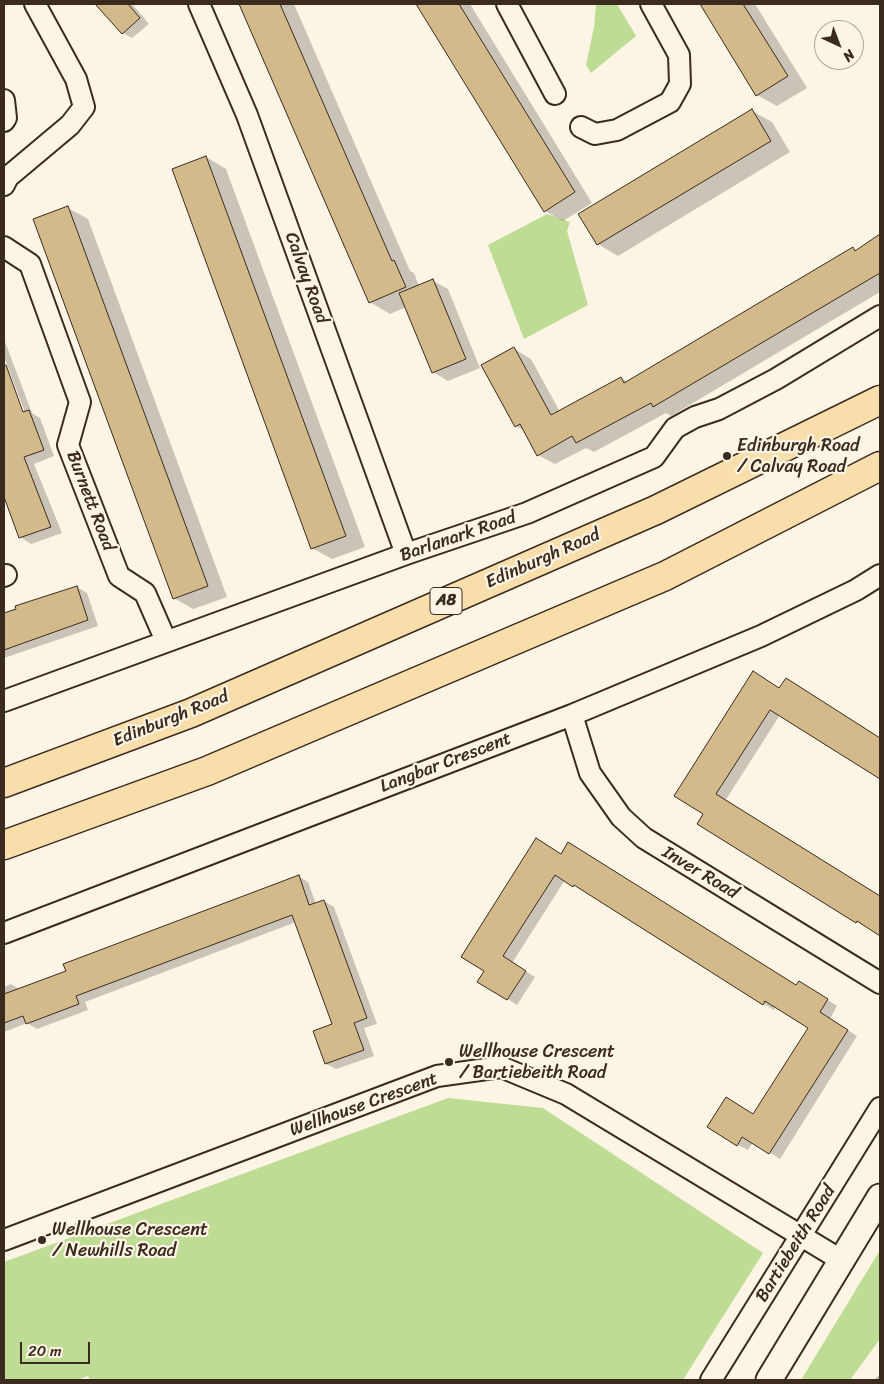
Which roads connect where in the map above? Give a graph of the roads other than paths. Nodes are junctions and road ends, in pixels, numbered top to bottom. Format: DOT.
graph roads {
  1 [pos="35,4"];
  2 [pos="199,4"];
  3 [pos="508,4"];
  4 [pos="651,4"];
  5 [pos="555,94"];
  6 [pos="4,100"];
  7 [pos="4,121"];
  8 [pos="581,127"];
  9 [pos="4,184"];
  10 [pos="4,247"];
  11 [pos="880,316"];
  12 [pos="880,400"];
  13 [pos="880,466"];
  14 [pos="406,554"];
  15 [pos="880,575"];
  16 [pos="166,641"];
  17 [pos="4,701"];
  18 [pos="572,715"];
  19 [pos="4,783"];
  20 [pos="4,846"];
  21 [pos="4,932"];
  22 [pos="880,983"];
  23 [pos="880,1108"];
  24 [pos="880,1197"];
  25 [pos="801,1236"];
  26 [pos="4,1240"];
  27 [pos="842,1260"];
  28 [pos="711,1380"];
  29 [pos="769,1380"];
  1 -- 9 [label="street"];
  2 -- 14 [label="street, Calvay Road"];
  3 -- 5 [label="street"];
  4 -- 8 [label="street"];
  6 -- 7 [label="street"];
  10 -- 16 [label="street, Burnett Road"];
  11 -- 14 [label="street, Barlanark Road"];
  12 -- 19 [label="main road, Edinburgh Road / A8"];
  13 -- 20 [label="main road"];
  14 -- 16 [label="street, Barlanark Road"];
  15 -- 18 [label="street, Langbar Crescent"];
  16 -- 17 [label="street, Barlanark Road"];
  18 -- 21 [label="street, Langbar Crescent"];
  18 -- 22 [label="street, Inver Road"];
  23 -- 25 [label="street, Bartiebeith Road"];
  24 -- 27 [label="street"];
  25 -- 26 [label="street, Wellhouse Crescent"];
  25 -- 27 [label="street, Wellhouse Crescent"];
  25 -- 28 [label="street, Bartiebeith Road"];
  27 -- 29 [label="street"];
}
